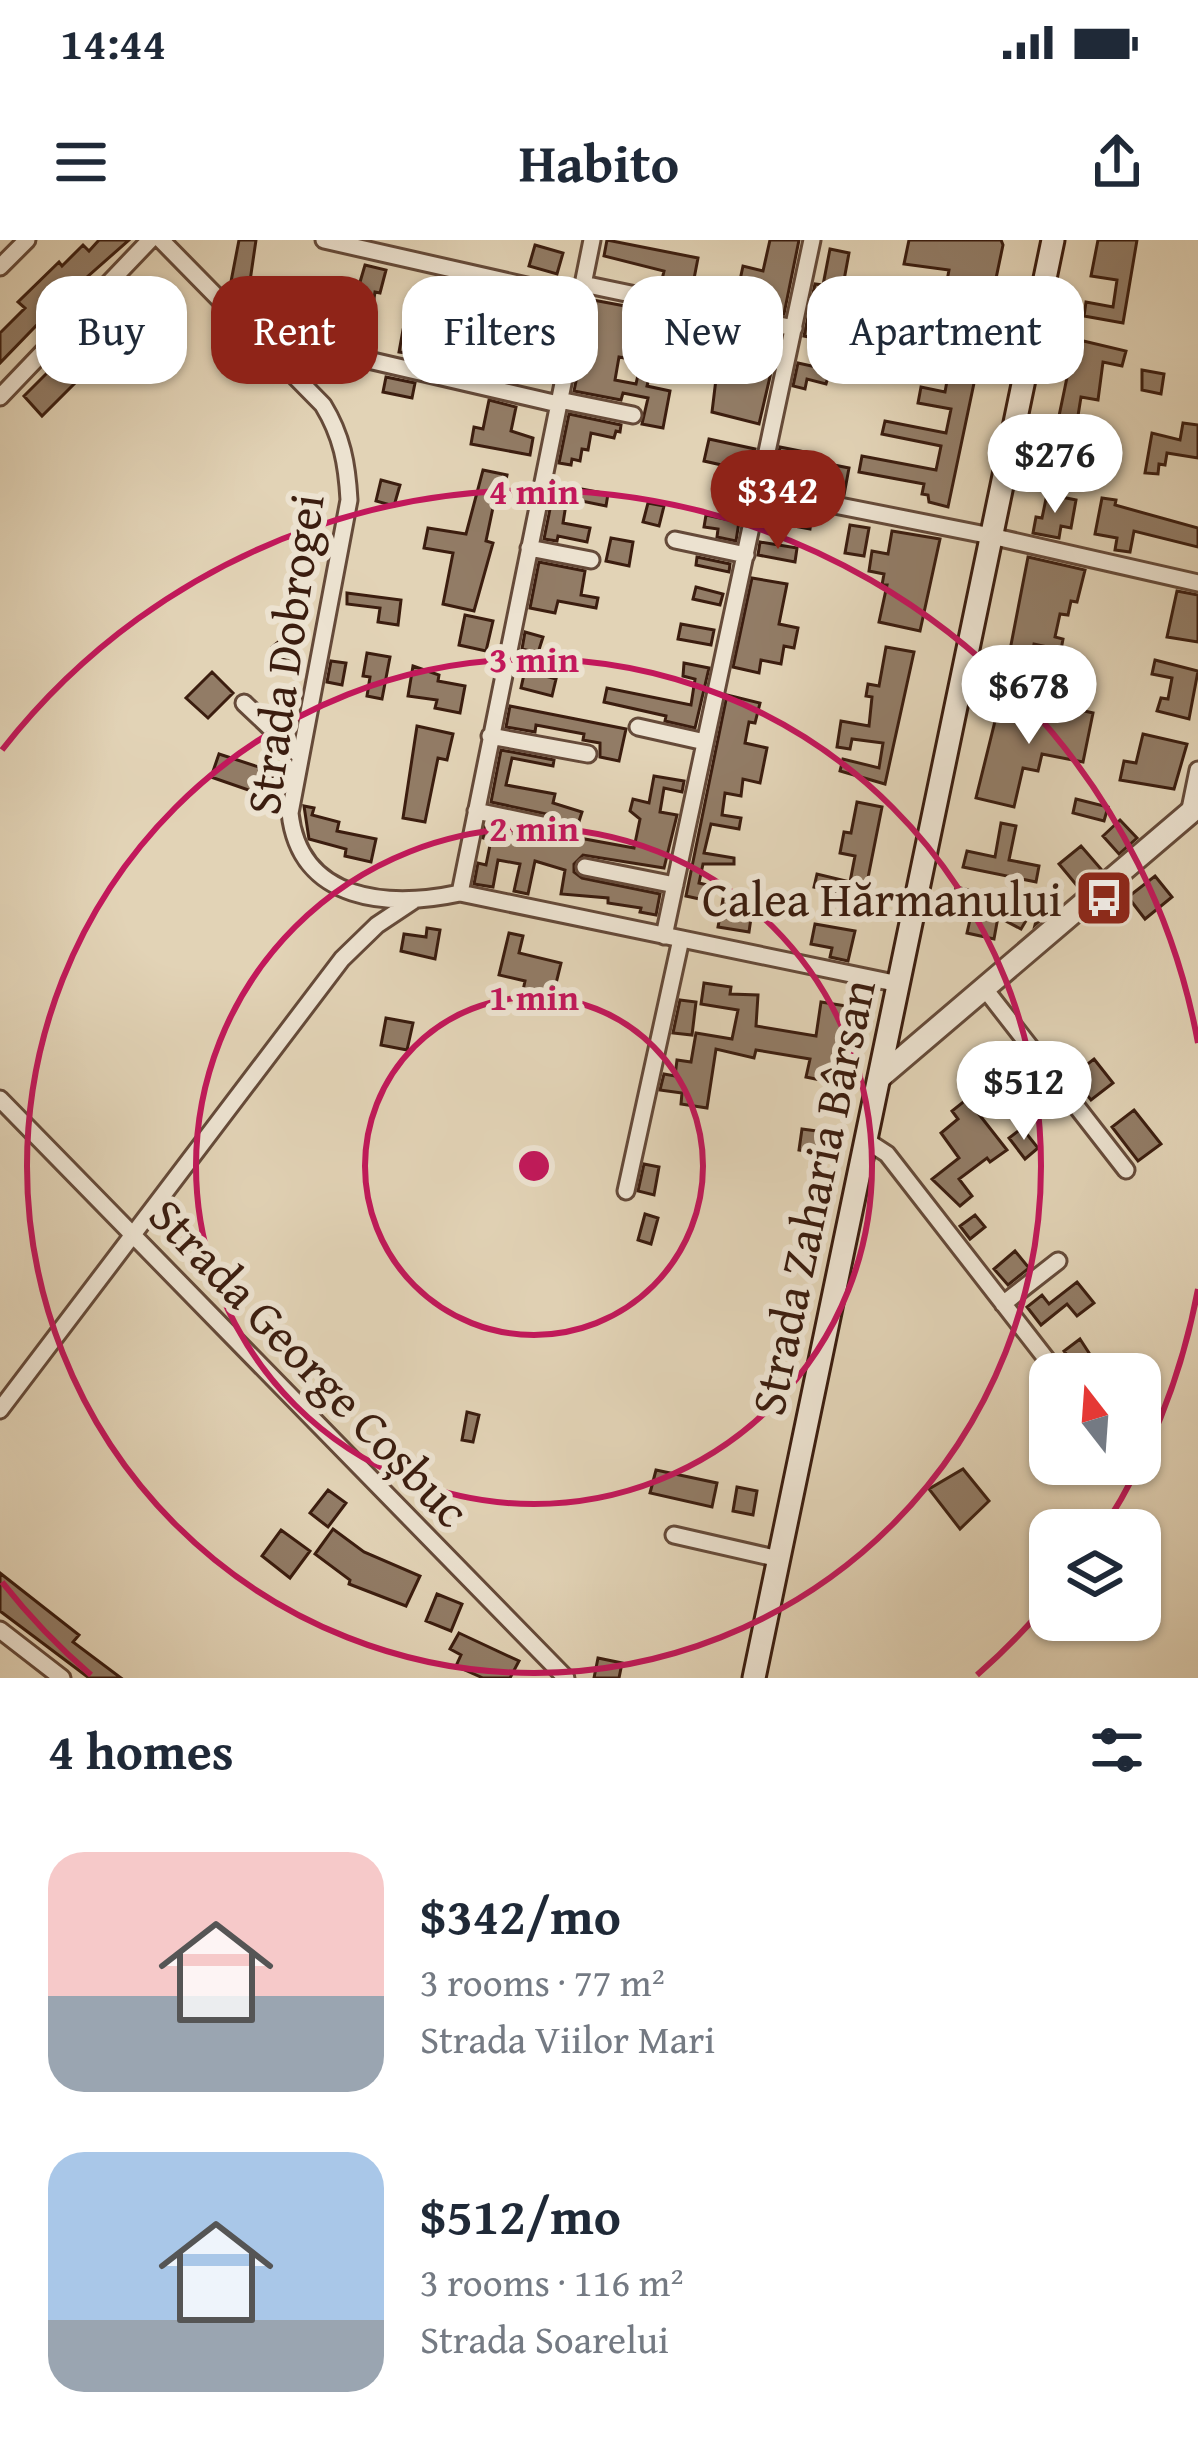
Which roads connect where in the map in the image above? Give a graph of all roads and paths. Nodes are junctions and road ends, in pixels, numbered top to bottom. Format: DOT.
graph roads {
  1 [pos="27,240"];
  2 [pos="150,240"];
  3 [pos="161,240"];
  4 [pos="324,240"];
  5 [pos="592,240"];
  6 [pos="812,240"];
  7 [pos="1053,240"];
  8 [pos="0,267"];
  9 [pos="506,276"];
  10 [pos="585,276"];
  11 [pos="211,291"];
  12 [pos="598,294"];
  13 [pos="794,328"];
  14 [pos="378,362"];
  15 [pos="303,384"];
  16 [pos="563,384"];
  17 [pos="0,397"];
  18 [pos="559,402"];
  19 [pos="633,415"];
  20 [pos="759,490"];
  21 [pos="991,536"];
  22 [pos="675,540"];
  23 [pos="529,548"];
  24 [pos="746,556"];
  25 [pos="591,560"];
  26 [pos="1198,584"];
  27 [pos="244,703"];
  28 [pos="638,727"];
  29 [pos="490,736"];
  30 [pos="705,742"];
  31 [pos="588,754"];
  32 [pos="300,756"];
  33 [pos="1198,770"];
  34 [pos="1193,810"];
  35 [pos="476,811"];
  36 [pos="552,827"];
  37 [pos="585,868"];
  38 [pos="674,885"];
  39 [pos="460,893"];
  40 [pos="412,901"];
  41 [pos="672,938"];
  42 [pos="899,984"];
  43 [pos="985,988"];
  44 [pos="880,1077"];
  45 [pos="0,1099"];
  46 [pos="867,1141"];
  47 [pos="1126,1170"];
  48 [pos="626,1190"];
  49 [pos="133,1234"];
  50 [pos="1058,1262"];
  51 [pos="1003,1304"];
  52 [pos="1042,1353"];
  53 [pos="0,1410"];
  54 [pos="674,1535"];
  55 [pos="779,1559"];
  56 [pos="0,1630"];
  57 [pos="62,1678"];
  58 [pos="566,1678"];
  59 [pos="754,1678"];
  1 -- 8 [label="street"];
  2 -- 17 [label="street"];
  3 -- 11 [label="street, Strada Dobrogei"];
  4 -- 9 [label="street"];
  5 -- 10 [label="street"];
  6 -- 13 [label="street"];
  7 -- 21 [label="main road, Strada Zaharia Bârsan"];
  12 -- 13 [label="street"];
  13 -- 20 [label="street"];
  14 -- 18 [label="street"];
  15 -- 32 [label="street, Strada Dobrogei"];
  16 -- 18 [label="street"];
  18 -- 19 [label="street"];
  18 -- 23 [label="street"];
  20 -- 21 [label="street"];
  20 -- 24 [label="street"];
  21 -- 26 [label="street"];
  21 -- 42 [label="main road, Strada Zaharia Bârsan"];
  22 -- 24 [label="street"];
  23 -- 25 [label="street"];
  23 -- 29 [label="street"];
  24 -- 30 [label="street"];
  27 -- 32 [label="street"];
  28 -- 30 [label="street"];
  29 -- 31 [label="street"];
  29 -- 35 [label="street"];
  30 -- 38 [label="street"];
  32 -- 40 [label="street, Strada Dobrogei"];
  33 -- 34 [label="street"];
  34 -- 43 [label="main road"];
  35 -- 36 [label="street"];
  35 -- 39 [label="street"];
  37 -- 38 [label="street"];
  38 -- 41 [label="street"];
  39 -- 40 [label="street, Strada Dobrogei"];
  39 -- 41 [label="street, Strada Dobrogei"];
  40 -- 49 [label="street"];
  41 -- 42 [label="street, Strada Dobrogei"];
  41 -- 48 [label="street"];
  42 -- 44 [label="main road, Strada Zaharia Bârsan"];
  43 -- 44 [label="main road"];
  43 -- 47 [label="street"];
  44 -- 46 [label="main road, Strada Zaharia Bârsan"];
  45 -- 49 [label="street, Strada George Coșbuc"];
  46 -- 51 [label="street"];
  46 -- 55 [label="main road, Strada Zaharia Bârsan"];
  49 -- 53 [label="street"];
  49 -- 58 [label="street, Strada George Coșbuc"];
  50 -- 51 [label="street"];
  51 -- 52 [label="street"];
  54 -- 55 [label="street"];
  55 -- 59 [label="main road, Strada Zaharia Bârsan"];
  56 -- 57 [label="street"];
}
